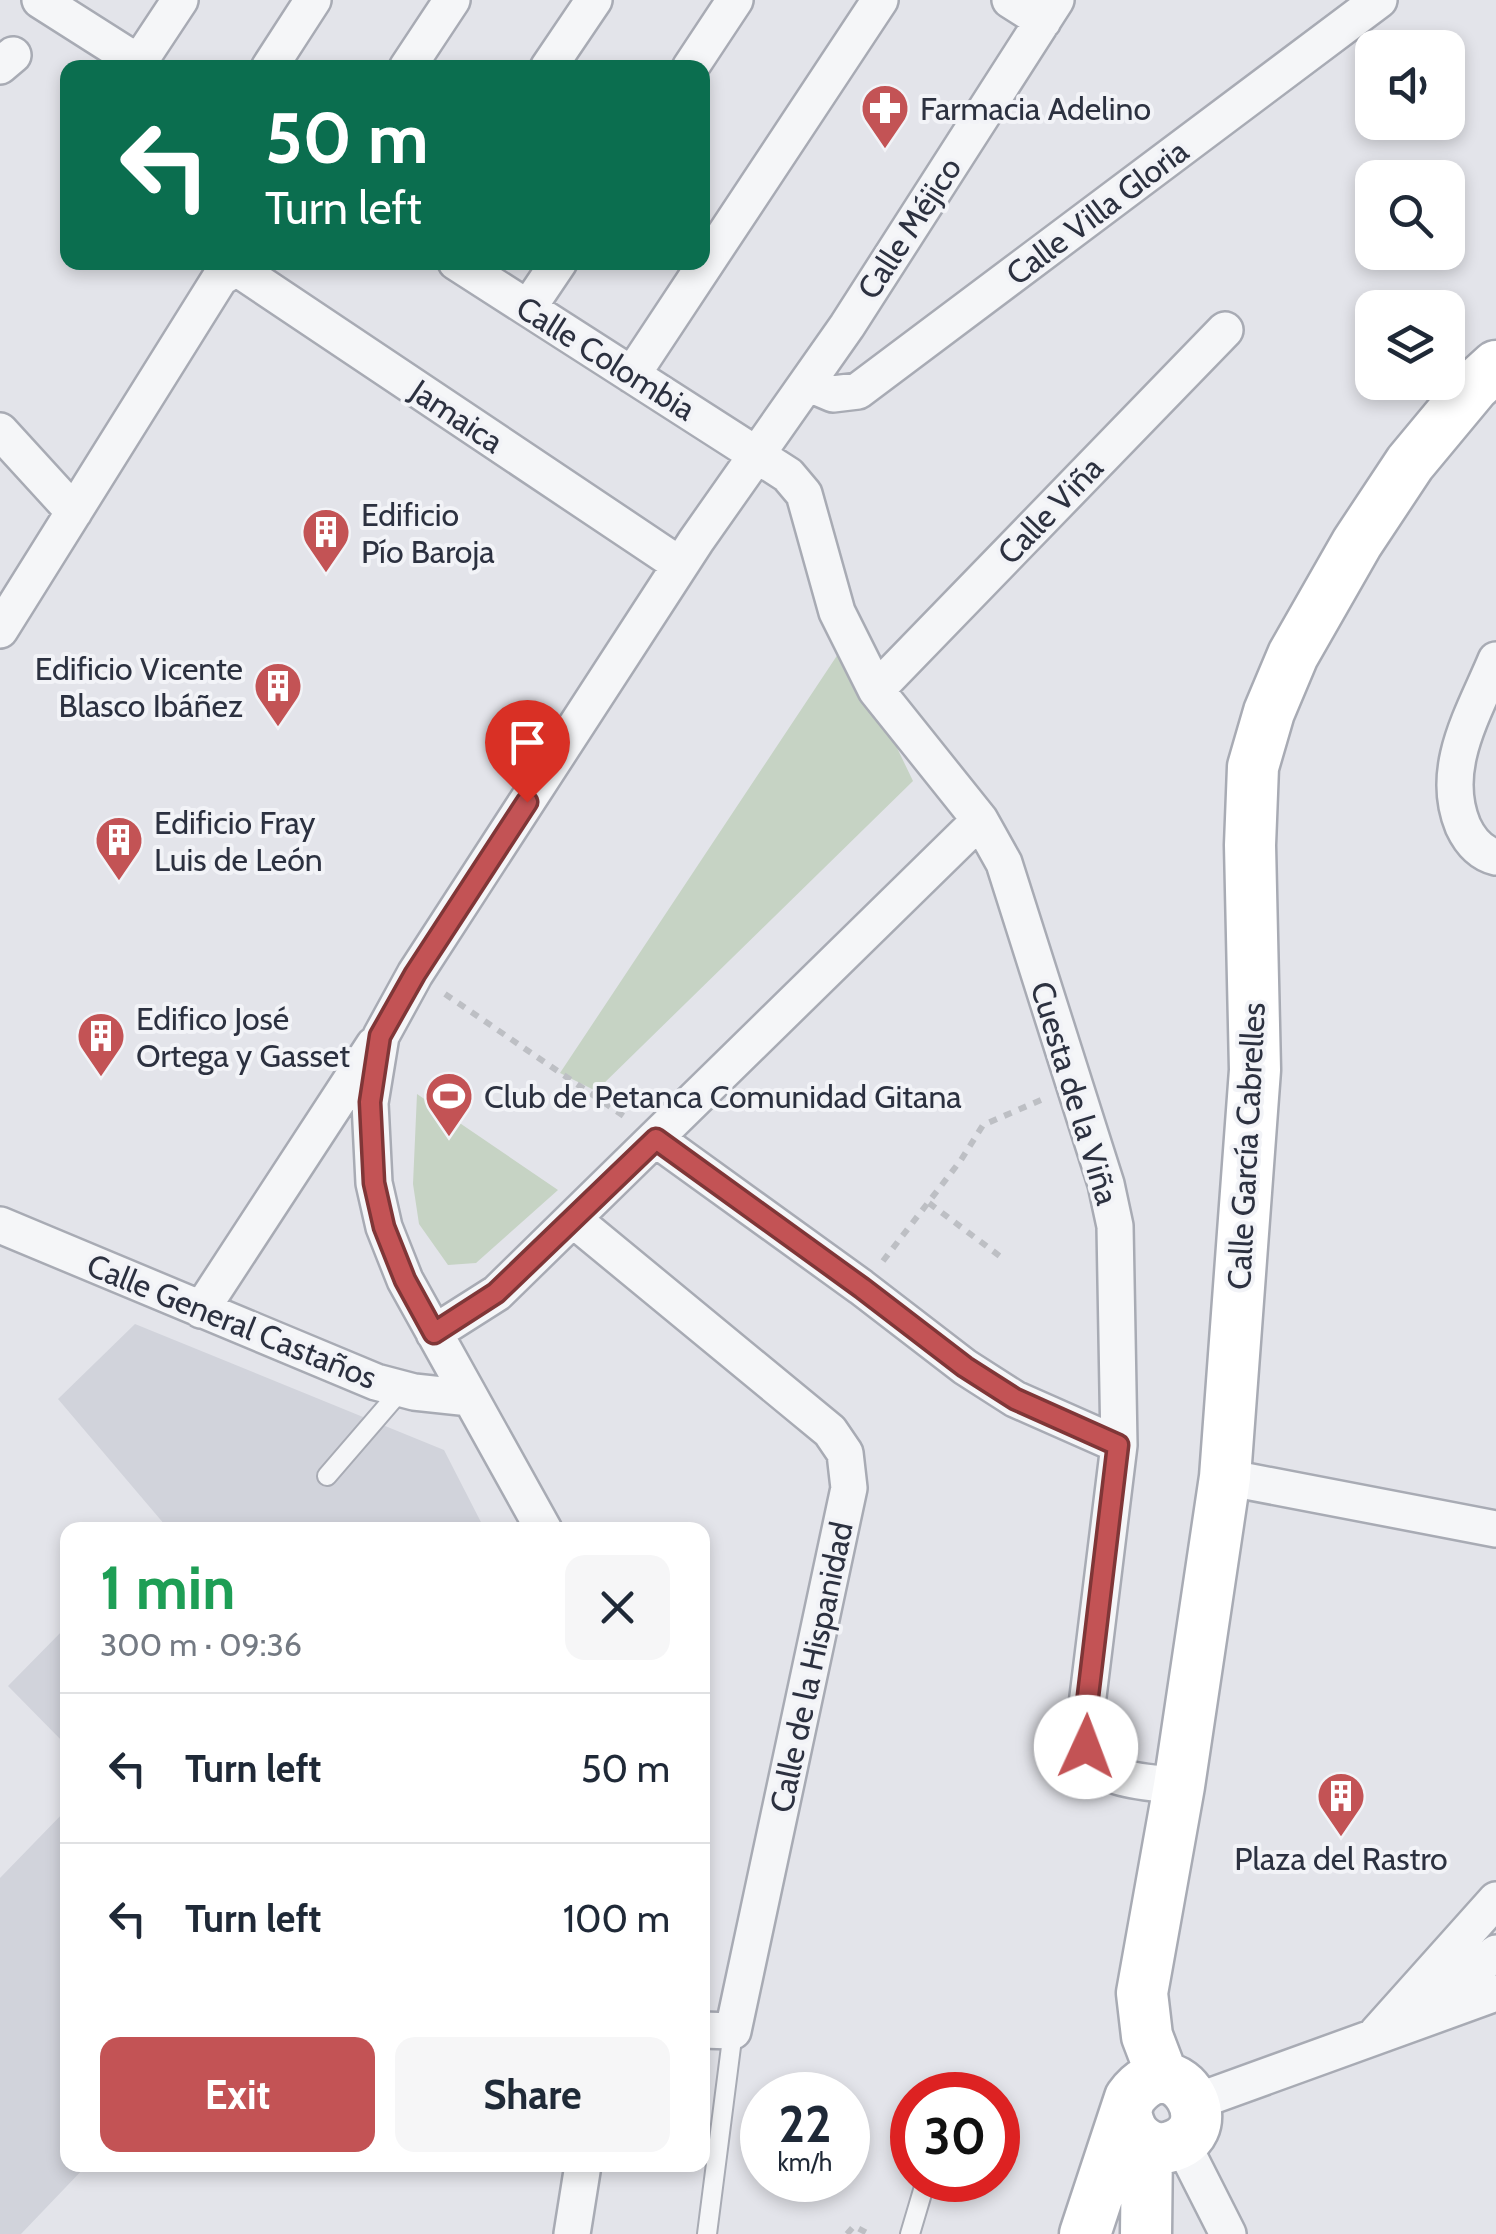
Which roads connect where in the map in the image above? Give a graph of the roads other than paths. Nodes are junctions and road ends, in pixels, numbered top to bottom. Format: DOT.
graph roads {
  1 [pos="40,0"];
  2 [pos="180,0"];
  3 [pos="314,0"];
  4 [pos="452,0"];
  5 [pos="594,0"];
  6 [pos="735,0"];
  7 [pos="880,0"];
  8 [pos="1010,0"];
  9 [pos="1379,0"];
  10 [pos="1050,10"];
  11 [pos="135,60"];
  12 [pos="146,60"];
  13 [pos="274,60"];
  14 [pos="412,60"];
  15 [pos="553,60"];
  16 [pos="695,60"];
  17 [pos="710,256"];
  18 [pos="469,270"];
  19 [pos="554,270"];
  20 [pos="701,270"];
  21 [pos="528,308"];
  22 [pos="1224,330"];
  23 [pos="1496,366"];
  24 [pos="632,374"];
  25 [pos="806,383"];
  26 [pos="0,431"];
  27 [pos="756,453"];
  28 [pos="74,512"];
  29 [pos="680,565"];
  30 [pos="0,630"];
  31 [pos="1496,660"];
  32 [pos="876,690"];
  33 [pos="980,820"];
  34 [pos="1496,857"];
  35 [pos="380,1036"];
  36 [pos="656,1139"];
  37 [pos="574,1220"];
  38 [pos="0,1225"];
  39 [pos="201,1310"];
  40 [pos="434,1333"];
  41 [pos="402,1389"];
  42 [pos="470,1398"];
  43 [pos="1118,1445"];
  44 [pos="326,1476"];
  45 [pos="1226,1476"];
  46 [pos="540,1522"];
  47 [pos="1496,1529"];
  48 [pos="1179,1786"];
  49 [pos="1496,1900"];
  50 [pos="1496,1953"];
  51 [pos="1496,1993"];
  52 [pos="718,2030"];
  53 [pos="1373,2037"];
  54 [pos="1157,2113"];
  55 [pos="582,2172"];
  56 [pos="919,2202"];
  57 [pos="572,2234"];
  58 [pos="707,2234"];
  59 [pos="910,2234"];
  60 [pos="1085,2234"];
  61 [pos="1146,2234"];
  62 [pos="1228,2234"];
  1 -- 11 [label="street"];
  2 -- 12 [label="street"];
  3 -- 13 [label="street"];
  4 -- 14 [label="street"];
  5 -- 15 [label="street"];
  6 -- 16 [label="street"];
  7 -- 17 [label="street"];
  8 -- 10 [label="street"];
  9 -- 25 [label="street, Calle Villa Gloria"];
  10 -- 25 [label="street, Calle Méjico"];
  18 -- 21 [label="street, Calle Colombia"];
  19 -- 21 [label="street"];
  20 -- 24 [label="street"];
  21 -- 24 [label="street, Calle Colombia"];
  22 -- 32 [label="street, Calle Viña"];
  23 -- 45 [label="main road, Calle García Cabrelles"];
  24 -- 27 [label="street, Calle Colombia"];
  25 -- 27 [label="street, Calle Méjico"];
  26 -- 28 [label="street"];
  27 -- 29 [label="street, Calle Méjico"];
  27 -- 32 [label="street"];
  28 -- 29 [label="street, Jamaica"];
  28 -- 30 [label="street"];
  29 -- 35 [label="street, Calle Méjico"];
  31 -- 34 [label="street"];
  32 -- 33 [label="street"];
  33 -- 36 [label="street"];
  33 -- 43 [label="street, Cuesta de la Viña"];
  35 -- 39 [label="street, Calle Méjico"];
  35 -- 40 [label="street"];
  36 -- 37 [label="street"];
  36 -- 43 [label="street"];
  37 -- 40 [label="street"];
  37 -- 52 [label="street, Calle de la Hispanidad"];
  38 -- 39 [label="street, Calle General Castaños"];
  39 -- 41 [label="street, Calle General Castaños"];
  40 -- 42 [label="street"];
  41 -- 42 [label="street, Calle General Castaños"];
  41 -- 44 [label="lane"];
  42 -- 46 [label="street"];
  43 -- 48 [label="street, Cuesta de la Viña"];
  45 -- 47 [label="street"];
  45 -- 48 [label="main road, Calle García Cabrelles"];
  48 -- 54 [label="main road, Calle García Cabrelles"];
  49 -- 53 [label="street"];
  50 -- 53 [label="street"];
  51 -- 53 [label="street"];
  52 -- 58 [label="lane, Calle de la Hispanidad"];
  53 -- 54 [label="street"];
  54 -- 60 [label="main road, Calle García Cabrelles"];
  54 -- 61 [label="main road"];
  54 -- 62 [label="street"];
  55 -- 57 [label="street"];
  56 -- 59 [label="lane"];
}
